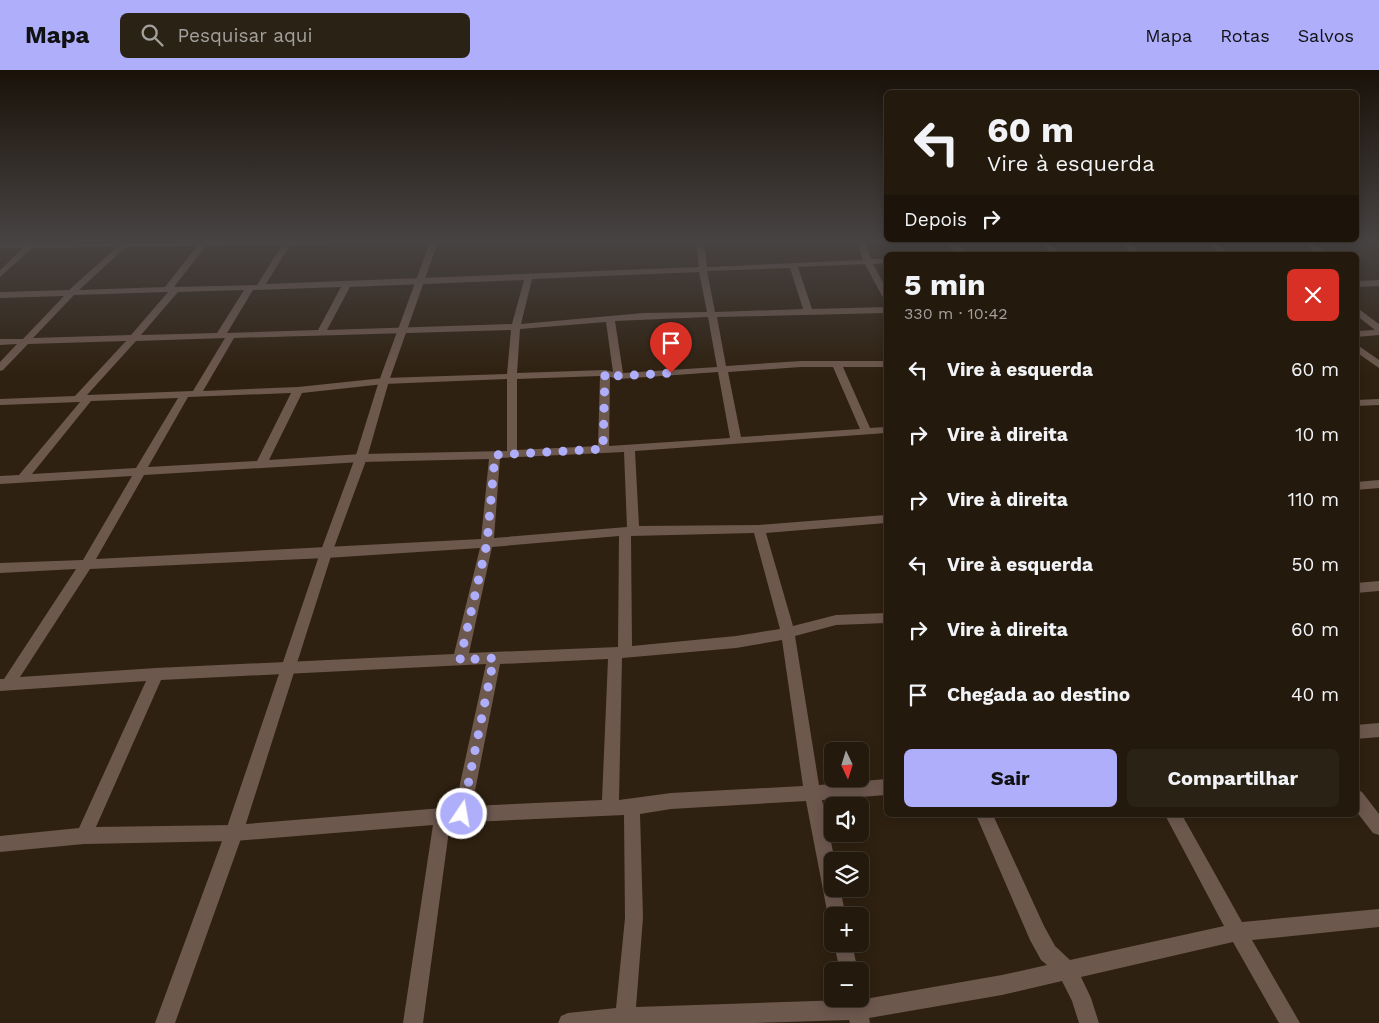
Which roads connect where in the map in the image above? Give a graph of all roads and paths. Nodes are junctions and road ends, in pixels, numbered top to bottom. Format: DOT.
graph roads {
  1 [pos="78,286"];
  2 [pos="169,286"];
  3 [pos="275,286"];
  4 [pos="346,286"];
  5 [pos="418,286"];
  6 [pos="526,286"];
  7 [pos="706,286"];
  8 [pos="800,286"];
  9 [pos="250,287"];
  10 [pos="260,287"];
  11 [pos="174,291"];
  12 [pos="72,292"];
  13 [pos="0,295"];
  14 [pos="884,310"];
  15 [pos="808,311"];
  16 [pos="1359,312"];
  17 [pos="712,313"];
  18 [pos="610,320"];
  19 [pos="516,327"];
  20 [pos="1379,328"];
  21 [pos="403,330"];
  22 [pos="321,332"];
  23 [pos="1379,332"];
  24 [pos="1359,334"];
  25 [pos="220,336"];
  26 [pos="231,336"];
  27 [pos="130,339"];
  28 [pos="26,341"];
  29 [pos="0,342"];
  30 [pos="1359,349"];
  31 [pos="837,364"];
  32 [pos="884,364"];
  33 [pos="1379,365"];
  34 [pos="0,368"];
  35 [pos="723,369"];
  36 [pos="605,373"];
  37 [pos="619,376"];
  38 [pos="512,377"];
  39 [pos="384,381"];
  40 [pos="298,390"];
  41 [pos="190,394"];
  42 [pos="83,399"];
  43 [pos="0,402"];
  44 [pos="1379,402"];
  45 [pos="1359,403"];
  46 [pos="866,430"];
  47 [pos="884,430"];
  48 [pos="736,440"];
  49 [pos="629,448"];
  50 [pos="603,449"];
  51 [pos="512,454"];
  52 [pos="495,455"];
  53 [pos="361,458"];
  54 [pos="261,464"];
  55 [pos="142,470"];
  56 [pos="22,479"];
  57 [pos="4,480"];
  58 [pos="1379,484"];
  59 [pos="1359,486"];
  60 [pos="0,490"];
  61 [pos="884,518"];
  62 [pos="758,529"];
  63 [pos="629,532"];
  64 [pos="487,543"];
  65 [pos="326,553"];
  66 [pos="87,564"];
  67 [pos="0,568"];
  68 [pos="884,618"];
  69 [pos="788,633"];
  70 [pos="620,652"];
  71 [pos="494,658"];
  72 [pos="460,660"];
  73 [pos="289,668"];
  74 [pos="156,674"];
  75 [pos="4,685"];
  76 [pos="1379,730"];
  77 [pos="1359,732"];
  78 [pos="884,787"];
  79 [pos="812,792"];
  80 [pos="1359,801"];
  81 [pos="632,807"];
  82 [pos="610,808"];
  83 [pos="462,814"];
  84 [pos="442,817"];
  85 [pos="985,817"];
  86 [pos="1174,817"];
  87 [pos="1379,826"];
  88 [pos="234,833"];
  89 [pos="84,836"];
  90 [pos="0,844"];
  91 [pos="836,907"];
  92 [pos="1379,918"];
  93 [pos="1236,932"];
  94 [pos="1067,970"];
  95 [pos="857,1011"];
  96 [pos="625,1020"];
  97 [pos="165,1023"];
  98 [pos="413,1023"];
  99 [pos="568,1023"];
  100 [pos="1089,1023"];
  101 [pos="1290,1023"];
  1 -- 12 [label="street"];
  2 -- 11 [label="street"];
  3 -- 10 [label="street"];
  4 -- 22 [label="street"];
  5 -- 21 [label="street"];
  6 -- 19 [label="street"];
  7 -- 17 [label="street"];
  8 -- 15 [label="street"];
  9 -- 10 [label="street"];
  9 -- 11 [label="street"];
  9 -- 25 [label="street"];
  11 -- 12 [label="street"];
  11 -- 27 [label="street"];
  12 -- 13 [label="street"];
  12 -- 28 [label="street"];
  14 -- 15 [label="street"];
  15 -- 17 [label="street"];
  16 -- 20 [label="street"];
  17 -- 18 [label="street"];
  17 -- 35 [label="street"];
  18 -- 19 [label="street"];
  18 -- 37 [label="street"];
  19 -- 21 [label="street"];
  19 -- 38 [label="street"];
  21 -- 22 [label="street"];
  21 -- 39 [label="street"];
  22 -- 26 [label="street"];
  23 -- 24 [label="street"];
  25 -- 26 [label="street"];
  25 -- 27 [label="street"];
  26 -- 41 [label="street"];
  27 -- 28 [label="street"];
  27 -- 42 [label="street"];
  28 -- 29 [label="street"];
  28 -- 34 [label="street"];
  30 -- 33 [label="street"];
  31 -- 32 [label="street"];
  31 -- 35 [label="street"];
  31 -- 46 [label="street"];
  35 -- 37 [label="street"];
  35 -- 48 [label="street"];
  36 -- 37 [label="street"];
  36 -- 38 [label="street"];
  36 -- 50 [label="street"];
  38 -- 39 [label="street"];
  38 -- 51 [label="street"];
  39 -- 40 [label="street"];
  39 -- 53 [label="street"];
  40 -- 41 [label="street"];
  40 -- 54 [label="street"];
  41 -- 42 [label="street"];
  41 -- 55 [label="street"];
  42 -- 43 [label="street"];
  42 -- 56 [label="street"];
  44 -- 45 [label="street"];
  46 -- 47 [label="street"];
  46 -- 48 [label="street"];
  48 -- 49 [label="street"];
  49 -- 50 [label="street"];
  49 -- 63 [label="street"];
  50 -- 51 [label="street"];
  51 -- 52 [label="street"];
  52 -- 53 [label="street"];
  52 -- 64 [label="street"];
  53 -- 54 [label="street"];
  53 -- 65 [label="street"];
  54 -- 55 [label="street"];
  55 -- 56 [label="street"];
  55 -- 66 [label="street"];
  56 -- 57 [label="street"];
  57 -- 60 [label="street"];
  58 -- 59 [label="street"];
  61 -- 62 [label="street"];
  62 -- 63 [label="street"];
  62 -- 69 [label="street"];
  63 -- 64 [label="street"];
  63 -- 70 [label="street"];
  64 -- 65 [label="street"];
  64 -- 72 [label="street"];
  65 -- 66 [label="street"];
  65 -- 73 [label="street"];
  66 -- 67 [label="street"];
  66 -- 75 [label="street"];
  68 -- 69 [label="street"];
  69 -- 70 [label="street"];
  69 -- 79 [label="street"];
  70 -- 71 [label="street"];
  70 -- 82 [label="street"];
  71 -- 72 [label="street"];
  71 -- 83 [label="street"];
  72 -- 73 [label="street"];
  73 -- 74 [label="street"];
  73 -- 88 [label="street"];
  74 -- 75 [label="street"];
  74 -- 89 [label="street"];
  76 -- 77 [label="street"];
  78 -- 79 [label="street"];
  79 -- 81 [label="street"];
  79 -- 91 [label="street"];
  80 -- 87 [label="street"];
  81 -- 82 [label="street"];
  81 -- 96 [label="street"];
  82 -- 83 [label="street"];
  83 -- 84 [label="street"];
  84 -- 88 [label="street"];
  84 -- 98 [label="street"];
  85 -- 94 [label="street"];
  86 -- 93 [label="street"];
  88 -- 89 [label="street"];
  88 -- 97 [label="street"];
  89 -- 90 [label="street"];
  92 -- 93 [label="street"];
  93 -- 94 [label="street"];
  93 -- 101 [label="street"];
  94 -- 95 [label="street"];
  94 -- 100 [label="street"];
  95 -- 96 [label="street"];
  96 -- 99 [label="street"];
}
